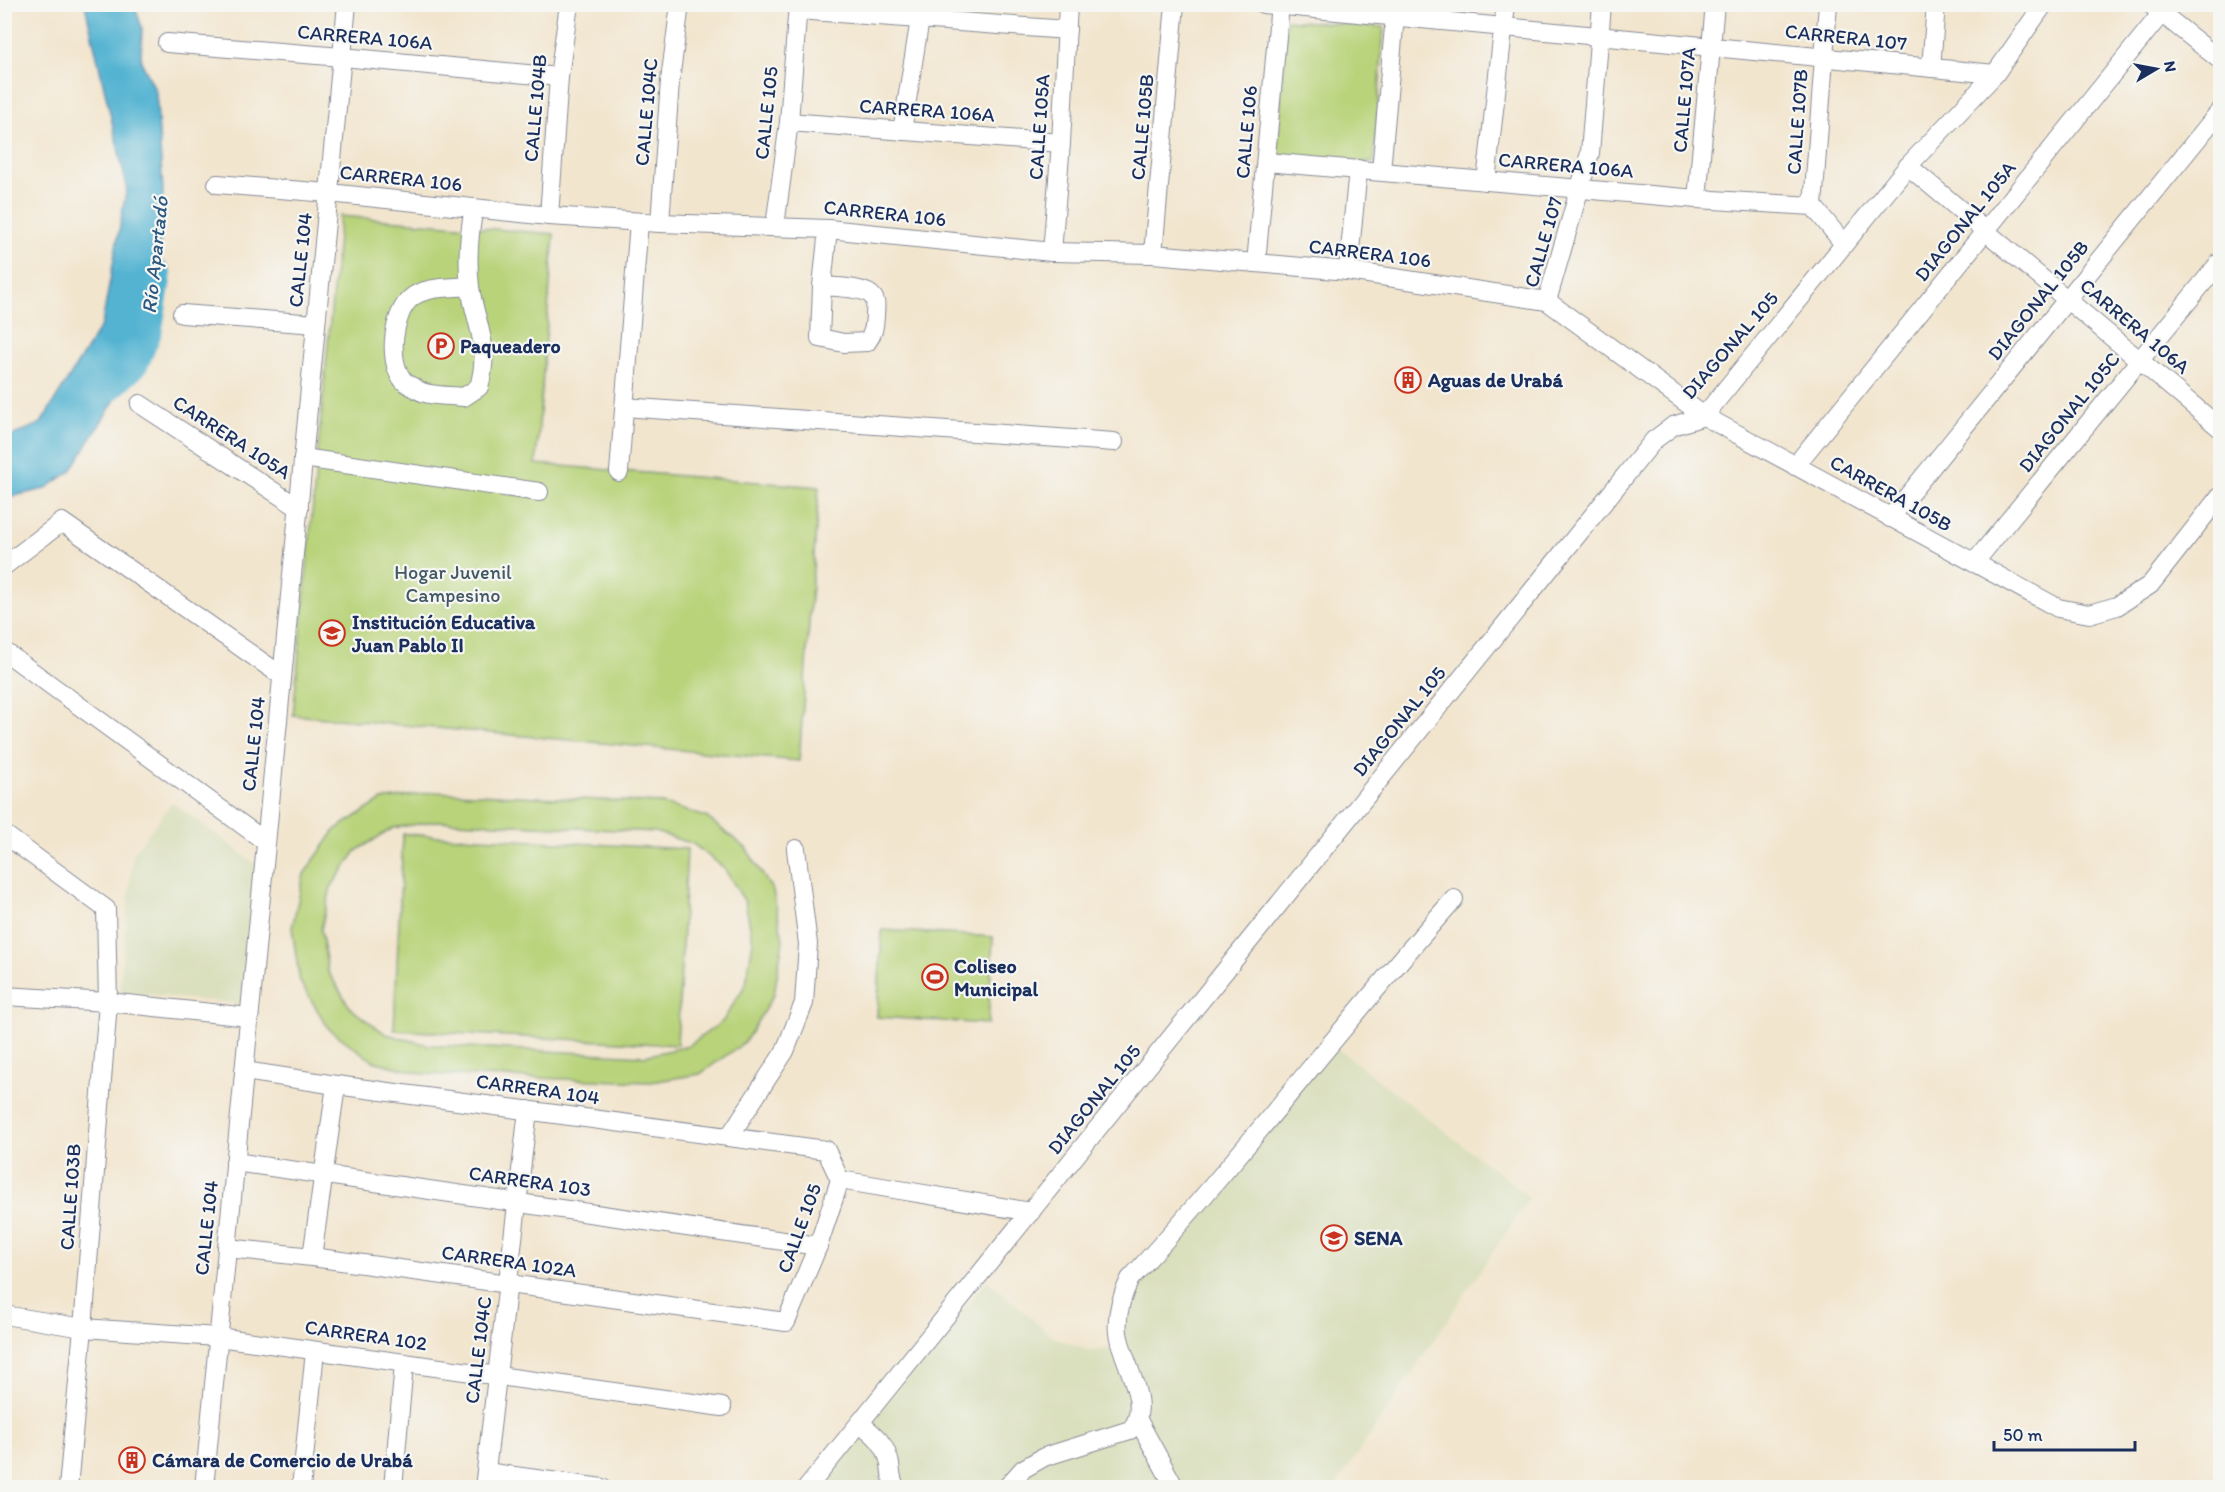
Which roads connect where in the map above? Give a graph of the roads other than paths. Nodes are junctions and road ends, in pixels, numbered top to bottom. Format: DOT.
graph roads {
  1 [pos="347,4"];
  2 [pos="569,4"];
  3 [pos="680,4"];
  4 [pos="1068,4"];
  5 [pos="1175,4"];
  6 [pos="1506,4"];
  7 [pos="1602,4"];
  8 [pos="1715,4"];
  9 [pos="1828,4"];
  10 [pos="1936,4"];
  11 [pos="2044,4"];
  12 [pos="1274,5"];
  13 [pos="798,7"];
  14 [pos="2160,8"];
  15 [pos="1396,11"];
  16 [pos="920,19"];
  17 [pos="1504,28"];
  18 [pos="1067,30"];
  19 [pos="1599,37"];
  20 [pos="167,43"];
  21 [pos="1711,47"];
  22 [pos="342,57"];
  23 [pos="1824,58"];
  24 [pos="2220,60"];
  25 [pos="1931,68"];
  26 [pos="1995,74"];
  27 [pos="559,77"];
  28 [pos="2220,111"];
  29 [pos="789,122"];
  30 [pos="902,131"];
  31 [pos="1061,143"];
  32 [pos="1266,162"];
  33 [pos="1908,166"];
  34 [pos="1358,169"];
  35 [pos="1382,171"];
  36 [pos="1486,181"];
  37 [pos="217,184"];
  38 [pos="1581,189"];
  39 [pos="329,193"];
  40 [pos="1697,199"];
  41 [pos="1813,206"];
  42 [pos="474,208"];
  43 [pos="549,216"];
  44 [pos="639,222"];
  45 [pos="660,223"];
  46 [pos="775,226"];
  47 [pos="828,229"];
  48 [pos="1986,231"];
  49 [pos="1844,244"];
  50 [pos="1052,252"];
  51 [pos="1153,254"];
  52 [pos="2220,262"];
  53 [pos="1256,263"];
  54 [pos="1348,271"];
  55 [pos="470,286"];
  56 [pos="822,286"];
  57 [pos="2068,298"];
  58 [pos="1547,301"];
  59 [pos="183,314"];
  60 [pos="316,324"];
  61 [pos="2140,360"];
  62 [pos="140,404"];
  63 [pos="624,407"];
  64 [pos="1704,416"];
  65 [pos="2220,428"];
  66 [pos="1114,442"];
  67 [pos="303,458"];
  68 [pos="1795,466"];
  69 [pos="619,472"];
  70 [pos="540,492"];
  71 [pos="2220,496"];
  72 [pos="298,508"];
  73 [pos="1890,518"];
  74 [pos="1974,563"];
  75 [pos="4,566"];
  76 [pos="4,651"];
  77 [pos="282,676"];
  78 [pos="4,834"];
  79 [pos="266,842"];
  80 [pos="796,849"];
  81 [pos="1454,899"];
  82 [pos="4,996"];
  83 [pos="108,1002"];
  84 [pos="249,1017"];
  85 [pos="244,1071"];
  86 [pos="336,1085"];
  87 [pos="528,1110"];
  88 [pos="729,1137"];
  89 [pos="826,1150"];
  90 [pos="235,1162"];
  91 [pos="325,1174"];
  92 [pos="840,1180"];
  93 [pos="517,1201"];
  94 [pos="1031,1212"];
  95 [pos="818,1246"];
  96 [pos="227,1248"];
  97 [pos="312,1257"];
  98 [pos="508,1283"];
  99 [pos="4,1315"];
  100 [pos="786,1322"];
  101 [pos="82,1328"];
  102 [pos="218,1337"];
  103 [pos="315,1351"];
  104 [pos="404,1364"];
  105 [pos="497,1375"];
  106 [pos="722,1407"];
  107 [pos="1138,1420"];
  108 [pos="860,1423"];
  109 [pos="485,1480"];
  110 [pos="68,1488"];
  111 [pos="204,1488"];
  112 [pos="301,1488"];
  113 [pos="393,1488"];
  114 [pos="602,1488"];
  115 [pos="807,1488"];
  116 [pos="896,1488"];
  117 [pos="1006,1488"];
  118 [pos="1175,1488"];
  1 -- 22 [label="street, CALLE 104"];
  2 -- 27 [label="street, CALLE 104B"];
  3 -- 45 [label="street, CALLE 104C"];
  4 -- 18 [label="street, CALLE 105A"];
  5 -- 51 [label="street, CALLE 105B"];
  6 -- 17 [label="street"];
  7 -- 19 [label="street, CALLE 107"];
  8 -- 21 [label="street, CALLE 107A"];
  9 -- 23 [label="street, CALLE 107B"];
  10 -- 25 [label="street"];
  11 -- 26 [label="street, DIAGONAL 105"];
  12 -- 15 [label="street, CARRERA 107"];
  12 -- 32 [label="street, CALLE 106"];
  13 -- 16 [label="street"];
  13 -- 29 [label="street, CALLE 105"];
  14 -- 24 [label="street"];
  14 -- 48 [label="street, DIAGONAL 105A"];
  15 -- 17 [label="street, CARRERA 107"];
  15 -- 35 [label="street"];
  16 -- 18 [label="street"];
  16 -- 30 [label="street"];
  17 -- 19 [label="street, CARRERA 107"];
  17 -- 36 [label="street"];
  18 -- 31 [label="street, CALLE 105A"];
  19 -- 21 [label="street, CARRERA 107"];
  19 -- 38 [label="street, CALLE 107"];
  20 -- 22 [label="street, CARRERA 106A"];
  21 -- 23 [label="street, CARRERA 107"];
  21 -- 40 [label="street, CALLE 107A"];
  22 -- 27 [label="street, CARRERA 106A"];
  22 -- 39 [label="street, CALLE 104"];
  23 -- 25 [label="street, CARRERA 107"];
  23 -- 41 [label="street, CALLE 107B"];
  25 -- 26 [label="street, CARRERA 107"];
  26 -- 33 [label="street, DIAGONAL 105"];
  27 -- 43 [label="street, CALLE 104B"];
  28 -- 57 [label="street, DIAGONAL 105B"];
  29 -- 30 [label="street, CARRERA 106A"];
  29 -- 46 [label="street, CALLE 105"];
  30 -- 31 [label="street, CARRERA 106A"];
  31 -- 50 [label="street, CALLE 105A"];
  32 -- 34 [label="street, CARRERA 106A"];
  32 -- 53 [label="street, CALLE 106"];
  33 -- 48 [label="street, CARRERA 106A"];
  33 -- 49 [label="street, DIAGONAL 105"];
  34 -- 35 [label="street, CARRERA 106A"];
  34 -- 54 [label="street"];
  35 -- 36 [label="street, CARRERA 106A"];
  36 -- 38 [label="street, CARRERA 106A"];
  37 -- 39 [label="street, CARRERA 106"];
  38 -- 40 [label="street, CARRERA 106A"];
  38 -- 58 [label="street, CALLE 107"];
  39 -- 42 [label="street, CARRERA 106"];
  39 -- 60 [label="street, CALLE 104"];
  40 -- 41 [label="street, CARRERA 106A"];
  41 -- 49 [label="street"];
  42 -- 43 [label="street, CARRERA 106"];
  42 -- 55 [label="street"];
  43 -- 44 [label="street, CARRERA 106"];
  44 -- 45 [label="street, CARRERA 106"];
  44 -- 63 [label="street"];
  45 -- 46 [label="street, CARRERA 106"];
  46 -- 47 [label="street, CARRERA 106"];
  47 -- 50 [label="street, CARRERA 106"];
  47 -- 56 [label="street"];
  48 -- 57 [label="street, CARRERA 106A"];
  48 -- 68 [label="street, DIAGONAL 105A"];
  49 -- 64 [label="street, DIAGONAL 105"];
  50 -- 51 [label="street, CARRERA 106"];
  51 -- 53 [label="street, CARRERA 106"];
  52 -- 61 [label="street, DIAGONAL 105C"];
  53 -- 54 [label="street, CARRERA 106"];
  54 -- 58 [label="street, CARRERA 106"];
  55 -- 55 [label="street"];
  57 -- 61 [label="street, CARRERA 106A"];
  57 -- 73 [label="street, DIAGONAL 105B"];
  58 -- 64 [label="street, CALLE 107"];
  59 -- 60 [label="street"];
  60 -- 67 [label="street, CALLE 104"];
  61 -- 65 [label="street, CARRERA 106A"];
  61 -- 74 [label="street, DIAGONAL 105C"];
  62 -- 72 [label="street, CARRERA 105A"];
  63 -- 66 [label="street"];
  63 -- 69 [label="street"];
  64 -- 68 [label="street, CARRERA 105B"];
  64 -- 94 [label="street, DIAGONAL 105"];
  67 -- 70 [label="street"];
  67 -- 72 [label="street, CALLE 104"];
  68 -- 73 [label="street, CARRERA 105B"];
  71 -- 74 [label="street, CARRERA 105B"];
  72 -- 77 [label="street, CALLE 104"];
  73 -- 74 [label="street, CARRERA 105B"];
  75 -- 77 [label="street"];
  76 -- 79 [label="street"];
  77 -- 79 [label="street, CALLE 104"];
  78 -- 83 [label="street, CALLE 103B"];
  79 -- 84 [label="street, CALLE 104"];
  80 -- 88 [label="street"];
  81 -- 107 [label="street"];
  82 -- 83 [label="street"];
  83 -- 84 [label="street"];
  83 -- 101 [label="street, CALLE 103B"];
  84 -- 85 [label="street, CALLE 104"];
  85 -- 86 [label="street, CARRERA 104"];
  85 -- 90 [label="street, CALLE 104"];
  86 -- 87 [label="street, CARRERA 104"];
  86 -- 91 [label="street"];
  87 -- 88 [label="street, CARRERA 104"];
  87 -- 93 [label="street, CALLE 104C"];
  88 -- 89 [label="street, CARRERA 104"];
  89 -- 92 [label="street, CALLE 105"];
  90 -- 91 [label="street, CARRERA 103"];
  90 -- 96 [label="street, CALLE 104"];
  91 -- 93 [label="street, CARRERA 103"];
  91 -- 97 [label="street"];
  92 -- 94 [label="street"];
  92 -- 95 [label="street, CALLE 105"];
  93 -- 95 [label="street, CARRERA 103"];
  93 -- 98 [label="street, CALLE 104C"];
  94 -- 108 [label="street, DIAGONAL 105"];
  95 -- 100 [label="street, CALLE 105"];
  96 -- 97 [label="street, CARRERA 102A"];
  96 -- 102 [label="street, CALLE 104"];
  97 -- 98 [label="street, CARRERA 102A"];
  98 -- 100 [label="street, CARRERA 102A"];
  98 -- 105 [label="street, CALLE 104C"];
  99 -- 101 [label="street, CARRERA 102"];
  101 -- 102 [label="street, CARRERA 102"];
  101 -- 110 [label="street, CALLE 103B"];
  102 -- 103 [label="street, CARRERA 102"];
  102 -- 111 [label="street, CALLE 104"];
  103 -- 104 [label="street, CARRERA 102"];
  103 -- 112 [label="street"];
  104 -- 105 [label="street, CARRERA 102"];
  104 -- 113 [label="street"];
  105 -- 106 [label="street, CARRERA 102"];
  105 -- 109 [label="street, CALLE 104C"];
  107 -- 117 [label="street"];
  107 -- 118 [label="street"];
  108 -- 115 [label="street, DIAGONAL 105"];
  108 -- 116 [label="street"];
  109 -- 114 [label="street"];
}
